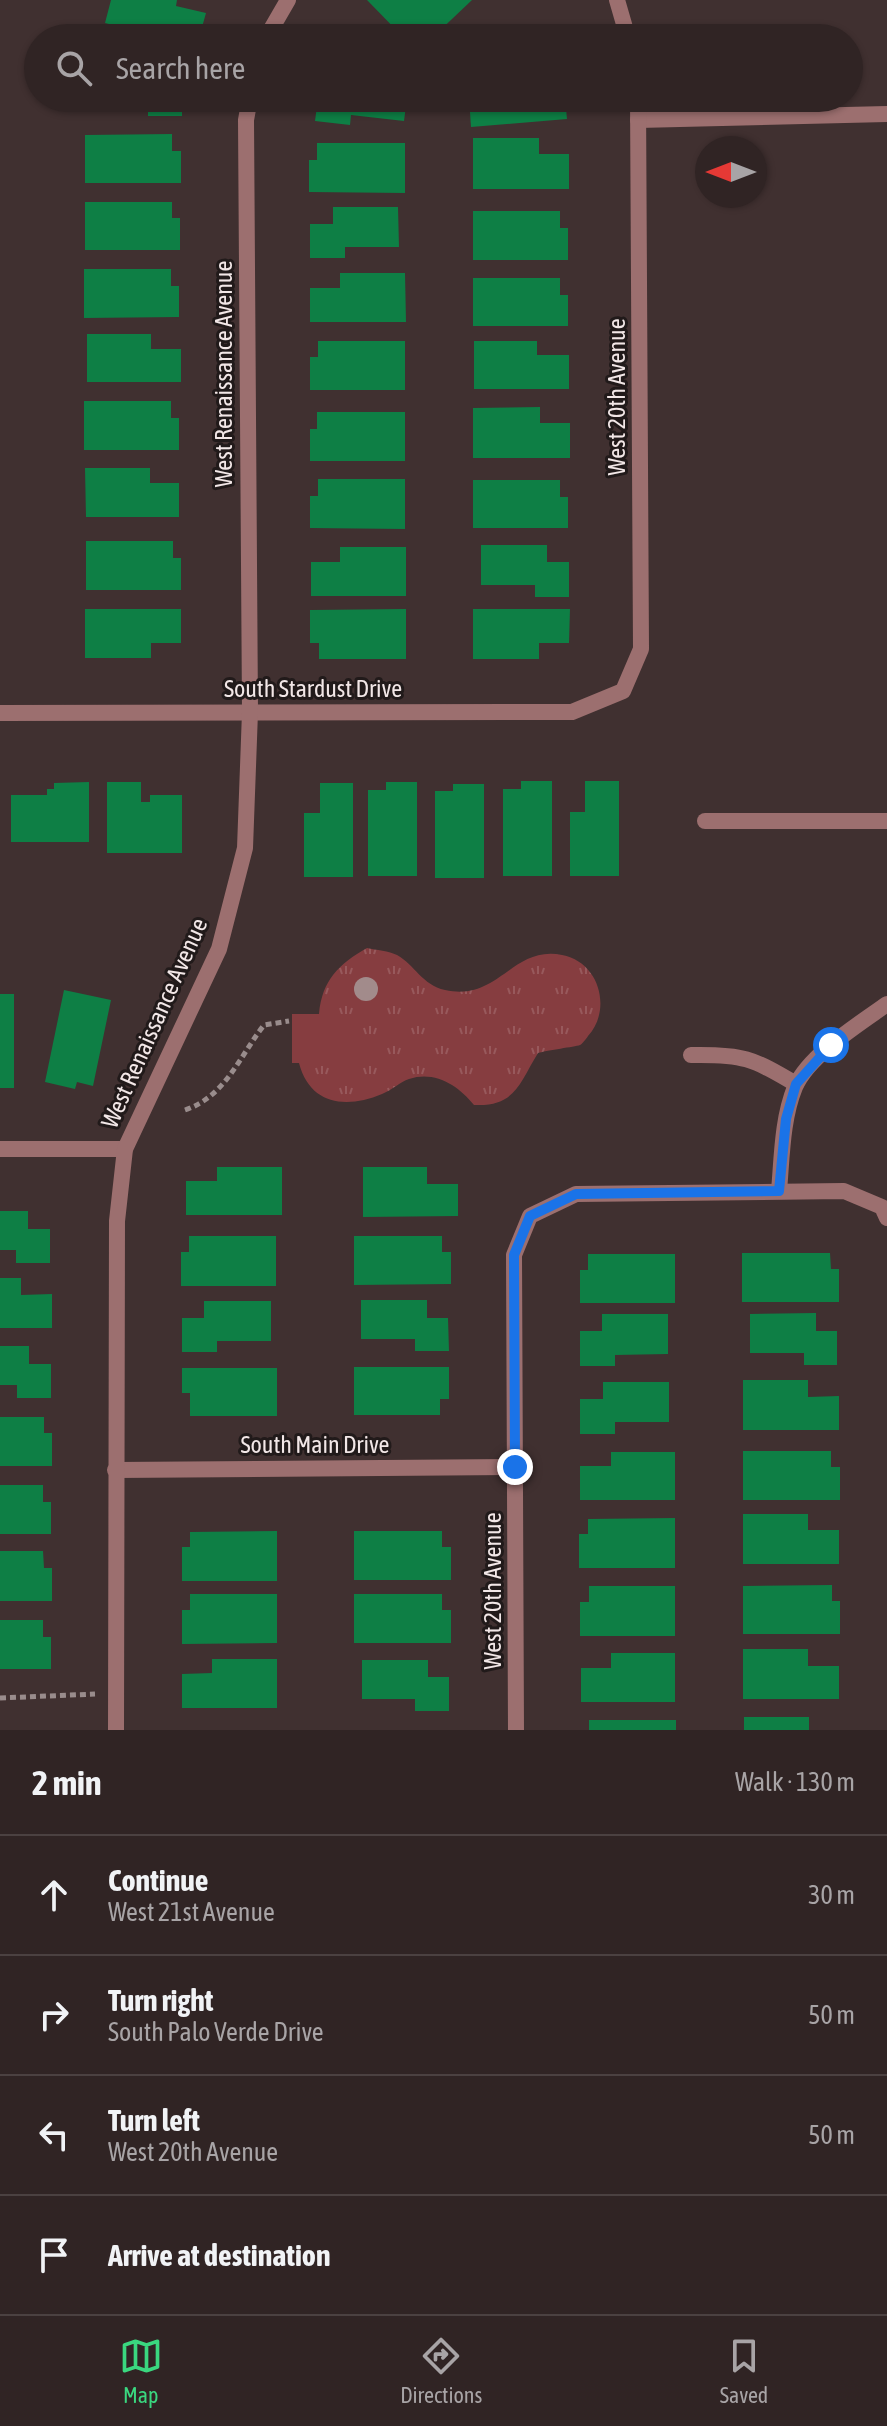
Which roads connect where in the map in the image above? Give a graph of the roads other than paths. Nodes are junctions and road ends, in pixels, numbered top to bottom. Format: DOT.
graph roads {
  1 [pos="288,0"];
  2 [pos="617,0"];
  3 [pos="274,24"];
  4 [pos="624,24"];
  5 [pos="247,112"];
  6 [pos="638,112"];
  7 [pos="887,114"];
  8 [pos="638,120"];
  9 [pos="623,691"];
  10 [pos="250,712"];
  11 [pos="0,713"];
  12 [pos="705,821"];
  13 [pos="887,821"];
  14 [pos="887,1004"];
  15 [pos="691,1055"];
  16 [pos="796,1084"];
  17 [pos="0,1149"];
  18 [pos="125,1149"];
  19 [pos="779,1191"];
  20 [pos="884,1212"];
  21 [pos="515,1467"];
  22 [pos="115,1470"];
  23 [pos="116,1730"];
  24 [pos="516,1730"];
  1 -- 3 [label="street"];
  2 -- 4 [label="street"];
  5 -- 10 [label="street, West Renaissance Avenue"];
  6 -- 8 [label="street, West 20th Avenue"];
  7 -- 8 [label="street"];
  8 -- 9 [label="street, West 20th Avenue"];
  9 -- 10 [label="street, South Stardust Drive"];
  10 -- 11 [label="street, South Stardust Drive"];
  10 -- 18 [label="street, West Renaissance Avenue"];
  12 -- 13 [label="street"];
  14 -- 16 [label="street"];
  15 -- 16 [label="street"];
  16 -- 19 [label="street"];
  17 -- 18 [label="street"];
  18 -- 22 [label="street, West Renaissance Avenue"];
  19 -- 20 [label="street"];
  19 -- 21 [label="street, West 20th Avenue"];
  21 -- 22 [label="street, South Main Drive"];
  21 -- 24 [label="street, West 20th Avenue"];
  22 -- 23 [label="street, West Renaissance Avenue"];
}
